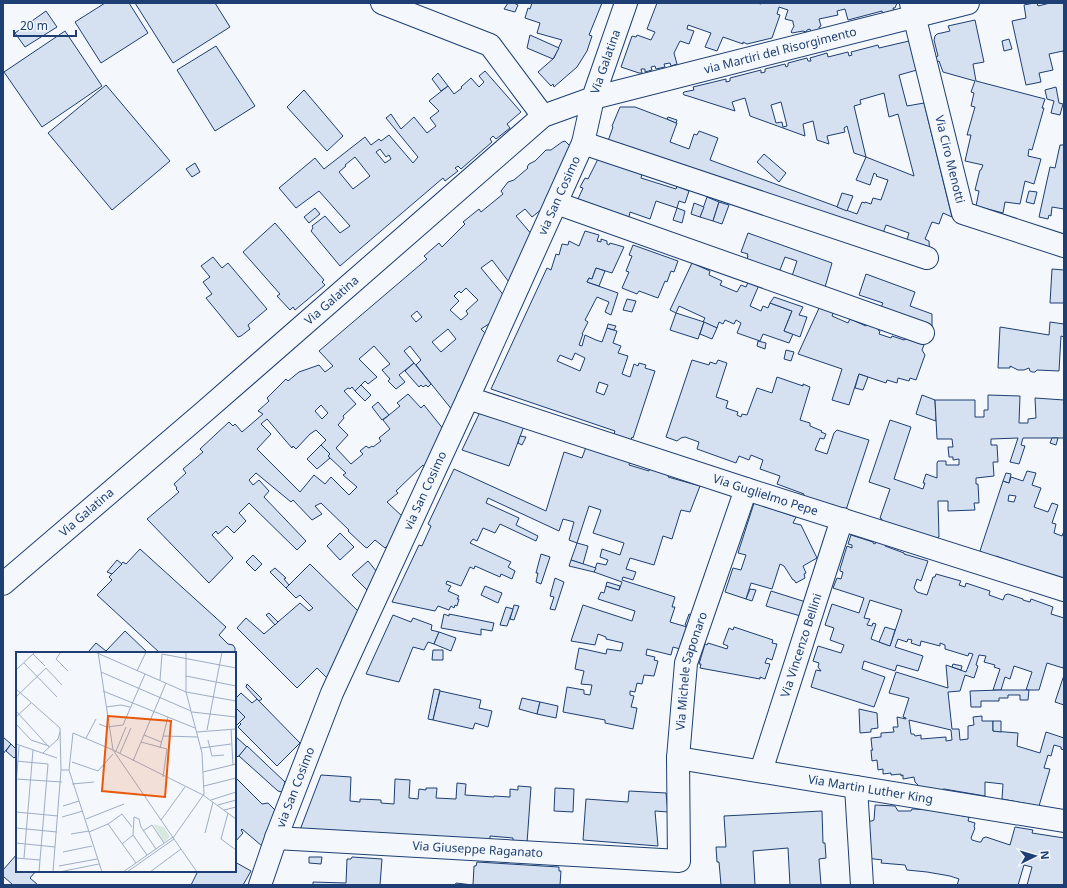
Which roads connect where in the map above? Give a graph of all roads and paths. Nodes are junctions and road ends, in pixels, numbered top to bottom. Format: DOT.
graph roads {
  1 [pos="382,3"];
  2 [pos="626,3"];
  3 [pos="968,3"];
  4 [pos="912,10"];
  5 [pos="593,98"];
  6 [pos="543,116"];
  7 [pos="583,143"];
  8 [pos="556,203"];
  9 [pos="1064,246"];
  10 [pos="927,258"];
  11 [pos="923,334"];
  12 [pos="468,398"];
  13 [pos="746,489"];
  14 [pos="842,519"];
  15 [pos="3,584"];
  16 [pos="1064,590"];
  17 [pos="678,758"];
  18 [pos="761,771"];
  19 [pos="856,787"];
  20 [pos="1064,821"];
  21 [pos="276,838"];
  22 [pos="679,861"];
  23 [pos="260,885"];
  24 [pos="862,885"];
  1 -- 6 [label="street"];
  2 -- 5 [label="street, Via Galatina"];
  3 -- 4 [label="street, via Martiri del Risorgimento"];
  4 -- 5 [label="street, via Martiri del Risorgimento"];
  4 -- 9 [label="street, Via Ciro Menotti"];
  5 -- 6 [label="street, Via Galatina"];
  5 -- 7 [label="street, via San Cosimo"];
  6 -- 15 [label="street, Via Galatina"];
  7 -- 8 [label="street, via San Cosimo"];
  7 -- 10 [label="street"];
  8 -- 11 [label="street"];
  8 -- 12 [label="street, via San Cosimo"];
  12 -- 13 [label="street, Via Guglielmo Pepe"];
  12 -- 21 [label="street, via San Cosimo"];
  13 -- 14 [label="street, Via Guglielmo Pepe"];
  13 -- 17 [label="street, Via Michele Saponaro"];
  14 -- 16 [label="street, Via Guglielmo Pepe"];
  14 -- 18 [label="street, Via Vincenzo Bellini"];
  17 -- 18 [label="street, Via Martin Luther King"];
  17 -- 22 [label="street, Via Michele Saponaro"];
  18 -- 19 [label="street, Via Martin Luther King"];
  19 -- 20 [label="street, Via Martin Luther King"];
  19 -- 24 [label="street"];
  21 -- 22 [label="street, Via Giuseppe Raganato"];
  21 -- 23 [label="street, via San Cosimo"];
}
